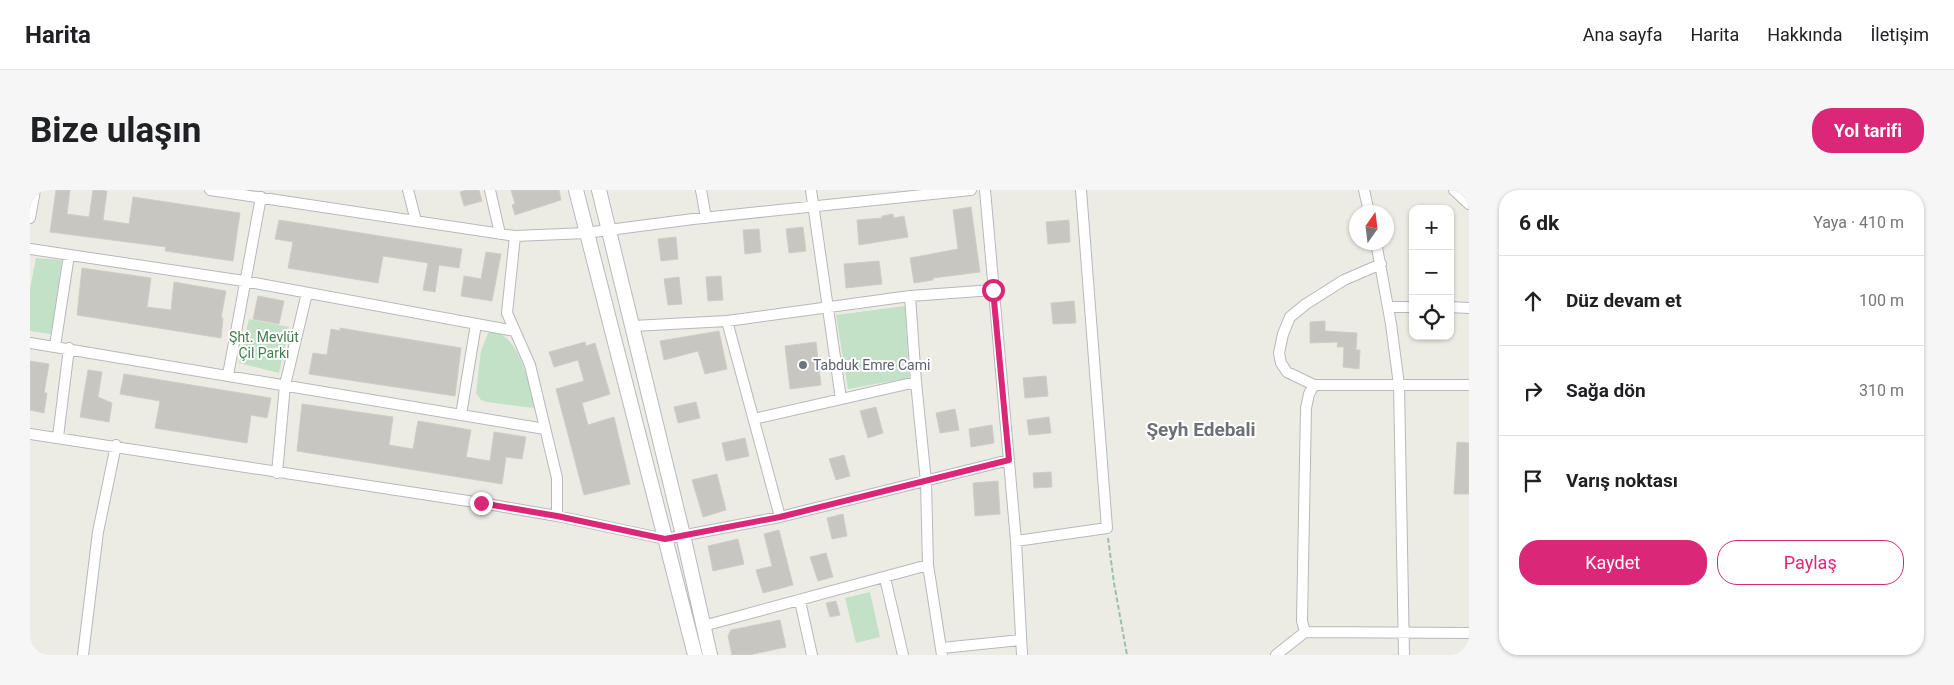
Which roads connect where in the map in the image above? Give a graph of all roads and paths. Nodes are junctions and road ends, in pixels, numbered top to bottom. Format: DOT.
graph roads {
  1 [pos="35,190"];
  2 [pos="210,190"];
  3 [pos="408,190"];
  4 [pos="490,190"];
  5 [pos="576,190"];
  6 [pos="599,190"];
  7 [pos="701,190"];
  8 [pos="811,190"];
  9 [pos="971,190"];
  10 [pos="985,190"];
  11 [pos="1081,190"];
  12 [pos="1364,190"];
  13 [pos="1454,190"];
  14 [pos="249,193"];
  15 [pos="899,194"];
  16 [pos="261,197"];
  17 [pos="1469,204"];
  18 [pos="1367,205"];
  19 [pos="812,206"];
  20 [pos="30,218"];
  21 [pos="706,218"];
  22 [pos="416,221"];
  23 [pos="609,229"];
  24 [pos="586,233"];
  25 [pos="500,234"];
  26 [pos="515,236"];
  27 [pos="30,250"];
  28 [pos="1378,250"];
  29 [pos="69,255"];
  30 [pos="1381,264"];
  31 [pos="244,281"];
  32 [pos="993,290"];
  33 [pos="307,293"];
  34 [pos="910,296"];
  35 [pos="827,307"];
  36 [pos="1388,307"];
  37 [pos="1409,307"];
  38 [pos="1454,307"];
  39 [pos="1469,308"];
  40 [pos="727,321"];
  41 [pos="476,324"];
  42 [pos="633,326"];
  43 [pos="515,331"];
  44 [pos="30,343"];
  45 [pos="55,346"];
  46 [pos="69,348"];
  47 [pos="228,375"];
  48 [pos="916,382"];
  49 [pos="285,385"];
  50 [pos="1314,385"];
  51 [pos="1399,385"];
  52 [pos="1469,385"];
  53 [pos="841,399"];
  54 [pos="461,415"];
  55 [pos="754,419"];
  56 [pos="545,429"];
  57 [pos="30,434"];
  58 [pos="58,437"];
  59 [pos="116,445"];
  60 [pos="1009,460"];
  61 [pos="277,473"];
  62 [pos="926,482"];
  63 [pos="557,516"];
  64 [pos="780,517"];
  65 [pos="1107,528"];
  66 [pos="683,535"];
  67 [pos="665,539"];
  68 [pos="1016,541"];
  69 [pos="928,565"];
  70 [pos="885,578"];
  71 [pos="800,601"];
  72 [pos="703,626"];
  73 [pos="1305,632"];
  74 [pos="1403,633"];
  75 [pos="1469,634"];
  76 [pos="1020,640"];
  77 [pos="942,651"];
  78 [pos="83,655"];
  79 [pos="695,655"];
  80 [pos="710,655"];
  81 [pos="812,655"];
  82 [pos="903,655"];
  83 [pos="1022,655"];
  84 [pos="1127,655"];
  85 [pos="1276,655"];
  86 [pos="1402,655"];
  1 -- 20 [label="street"];
  2 -- 14 [label="street"];
  3 -- 22 [label="street"];
  4 -- 25 [label="street"];
  5 -- 24 [label="street"];
  6 -- 23 [label="street"];
  7 -- 21 [label="street"];
  8 -- 19 [label="street"];
  9 -- 15 [label="street"];
  10 -- 32 [label="street"];
  11 -- 65 [label="street"];
  12 -- 18 [label="street"];
  13 -- 17 [label="street"];
  14 -- 16 [label="street"];
  15 -- 19 [label="street"];
  16 -- 22 [label="street"];
  16 -- 31 [label="street"];
  19 -- 21 [label="street"];
  19 -- 35 [label="street"];
  21 -- 23 [label="street"];
  22 -- 25 [label="street"];
  23 -- 24 [label="street"];
  23 -- 42 [label="street"];
  24 -- 26 [label="street"];
  24 -- 67 [label="street"];
  25 -- 26 [label="street"];
  26 -- 43 [label="street"];
  27 -- 29 [label="street"];
  28 -- 30 [label="street"];
  29 -- 31 [label="street"];
  29 -- 45 [label="street"];
  30 -- 36 [label="street"];
  30 -- 50 [label="street"];
  31 -- 33 [label="street"];
  31 -- 47 [label="street"];
  32 -- 34 [label="street"];
  32 -- 60 [label="street"];
  33 -- 41 [label="street"];
  33 -- 49 [label="street"];
  34 -- 35 [label="street"];
  34 -- 48 [label="street"];
  35 -- 40 [label="street"];
  35 -- 53 [label="street"];
  36 -- 37 [label="street"];
  36 -- 51 [label="street"];
  38 -- 39 [label="street"];
  40 -- 42 [label="street"];
  40 -- 55 [label="street"];
  41 -- 43 [label="street"];
  41 -- 54 [label="street"];
  42 -- 66 [label="street"];
  43 -- 56 [label="street"];
  44 -- 45 [label="street"];
  45 -- 46 [label="street"];
  46 -- 47 [label="street"];
  46 -- 58 [label="street"];
  47 -- 49 [label="street"];
  48 -- 53 [label="street"];
  48 -- 62 [label="street"];
  49 -- 54 [label="street"];
  49 -- 61 [label="street"];
  50 -- 51 [label="street"];
  50 -- 73 [label="street"];
  51 -- 52 [label="street"];
  51 -- 74 [label="street"];
  53 -- 55 [label="street"];
  54 -- 56 [label="street"];
  55 -- 64 [label="street"];
  56 -- 63 [label="street"];
  57 -- 58 [label="street"];
  58 -- 59 [label="street"];
  59 -- 61 [label="street"];
  59 -- 78 [label="street"];
  60 -- 62 [label="street"];
  60 -- 68 [label="street"];
  61 -- 63 [label="street"];
  62 -- 64 [label="street"];
  62 -- 69 [label="street"];
  63 -- 67 [label="street"];
  64 -- 66 [label="street"];
  65 -- 68 [label="street"];
  65 -- 84 [label="path"];
  66 -- 67 [label="street"];
  66 -- 72 [label="street"];
  67 -- 79 [label="street"];
  68 -- 76 [label="street"];
  69 -- 70 [label="street"];
  69 -- 77 [label="street"];
  70 -- 71 [label="street"];
  70 -- 82 [label="street"];
  71 -- 72 [label="street"];
  71 -- 81 [label="street"];
  72 -- 80 [label="street"];
  73 -- 74 [label="street"];
  73 -- 85 [label="street"];
  74 -- 75 [label="street"];
  74 -- 86 [label="street"];
  76 -- 77 [label="street"];
  76 -- 83 [label="street"];
}
